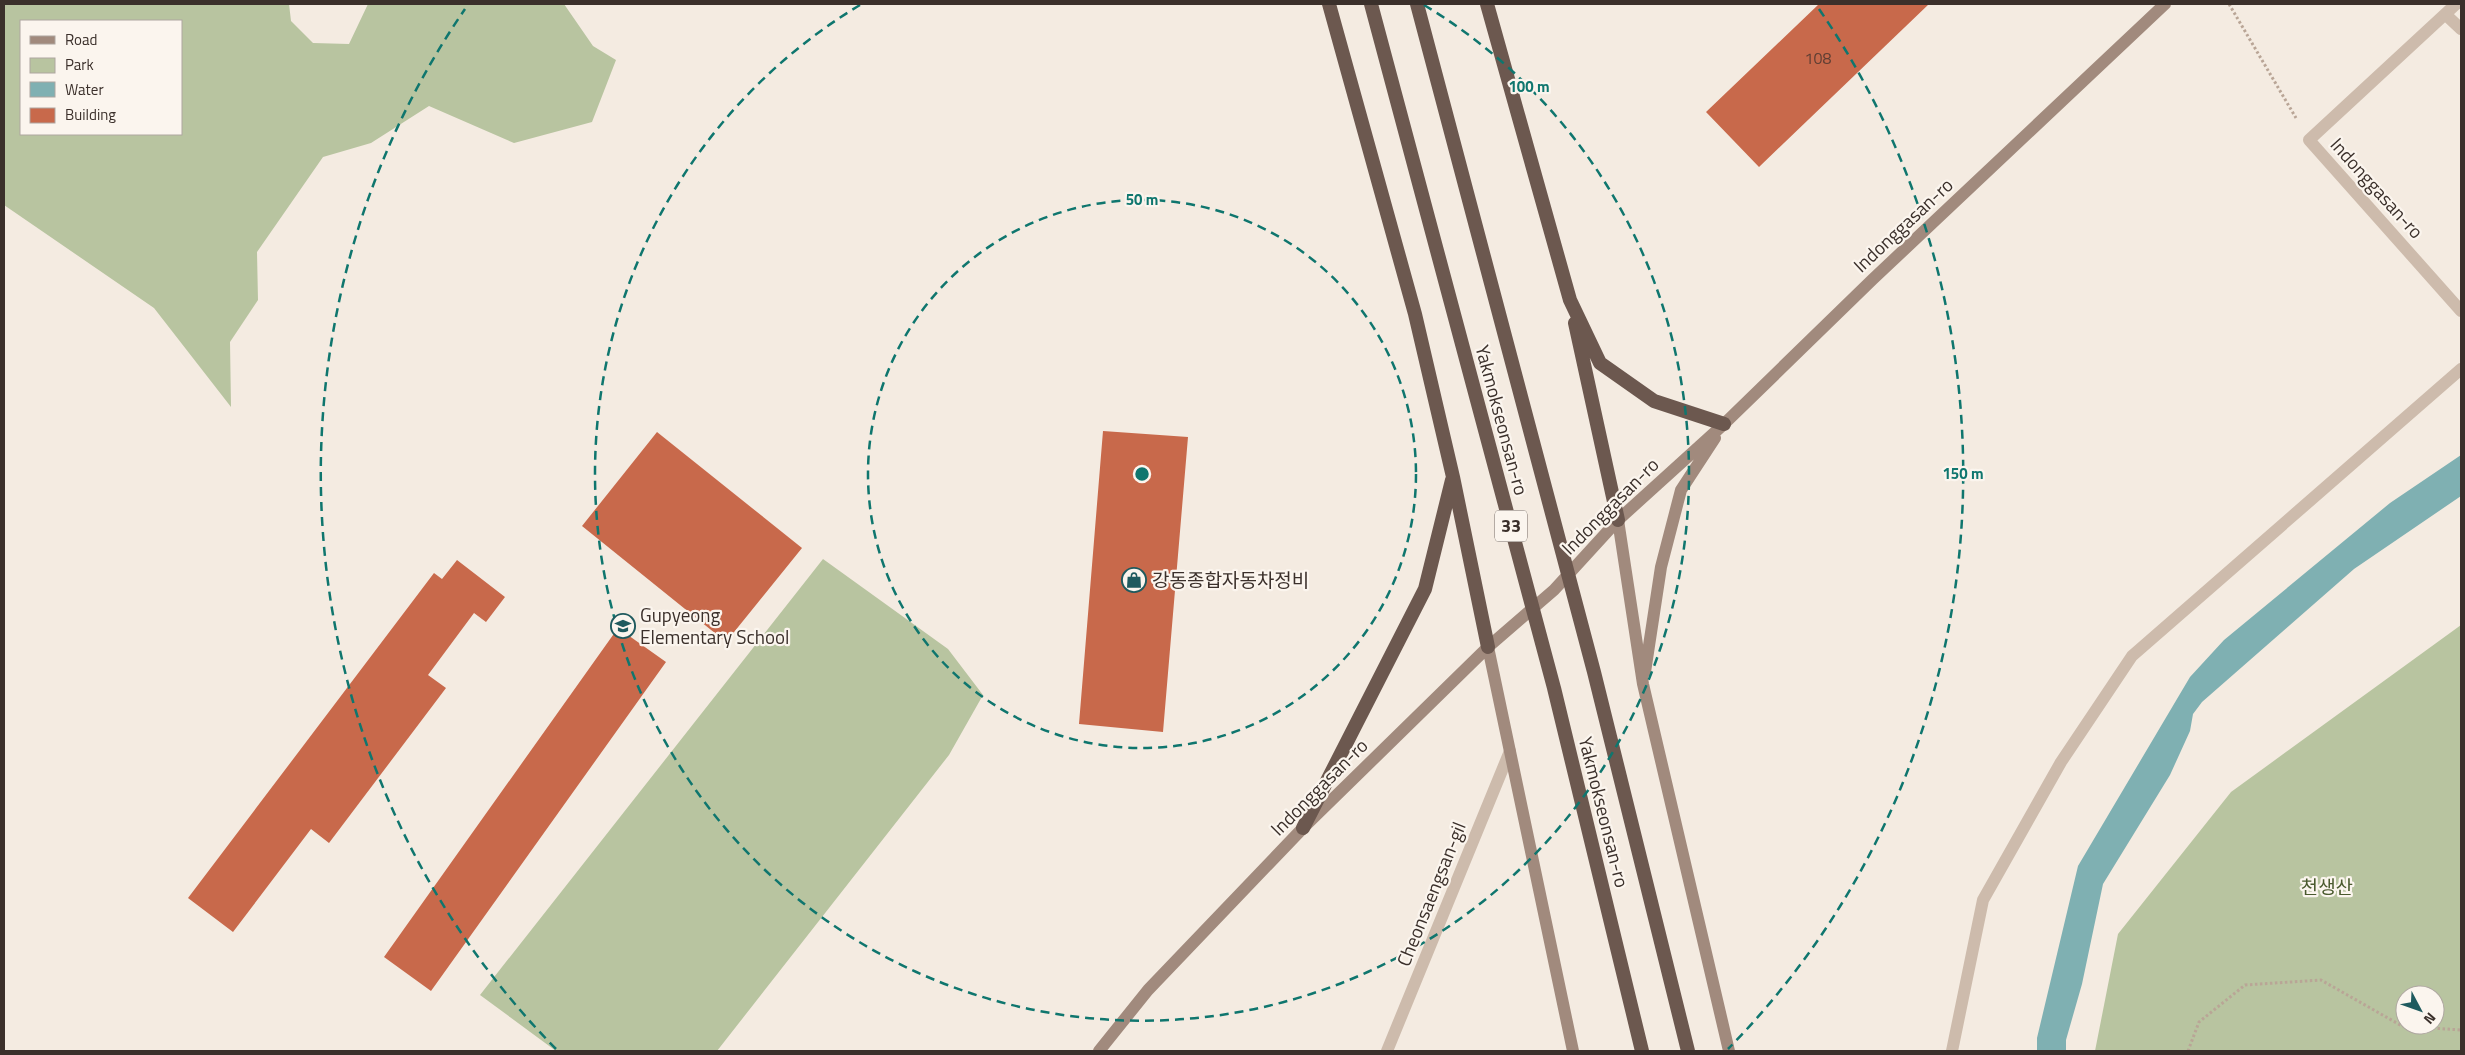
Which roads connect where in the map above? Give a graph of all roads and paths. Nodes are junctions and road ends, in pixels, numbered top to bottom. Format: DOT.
graph roads {
  1 [pos="1329,4"];
  2 [pos="1370,4"];
  3 [pos="1417,4"];
  4 [pos="1487,4"];
  5 [pos="2165,4"];
  6 [pos="2229,4"];
  7 [pos="2456,4"];
  8 [pos="2445,14"];
  9 [pos="2461,29"];
  10 [pos="2309,140"];
  11 [pos="1570,300"];
  12 [pos="2461,311"];
  13 [pos="2461,369"];
  14 [pos="1724,424"];
  15 [pos="1453,477"];
  16 [pos="1618,520"];
  17 [pos="1488,647"];
  18 [pos="1643,684"];
  19 [pos="1510,751"];
  20 [pos="1303,828"];
  21 [pos="2461,1030"];
  22 [pos="1099,1051"];
  23 [pos="1387,1051"];
  24 [pos="1573,1051"];
  25 [pos="1642,1051"];
  26 [pos="1688,1051"];
  27 [pos="1728,1051"];
  28 [pos="1952,1051"];
  29 [pos="2188,1051"];
  1 -- 15 [label="highway"];
  2 -- 25 [label="highway, Yakmokseonsan-ro / 33"];
  3 -- 26 [label="highway, Yakmokseonsan-ro / 33"];
  4 -- 11 [label="highway"];
  5 -- 14 [label="main road, Indonggasan-ro"];
  6 -- 10 [label="path"];
  7 -- 8 [label="street, Indonggasan-ro"];
  8 -- 9 [label="street"];
  8 -- 10 [label="street, Indonggasan-ro"];
  10 -- 12 [label="street, Indonggasan-ro"];
  11 -- 14 [label="highway"];
  11 -- 16 [label="highway"];
  13 -- 28 [label="street"];
  14 -- 16 [label="main road, Indonggasan-ro"];
  14 -- 18 [label="main road"];
  15 -- 17 [label="highway"];
  15 -- 20 [label="highway"];
  16 -- 17 [label="main road, Indonggasan-ro"];
  16 -- 18 [label="main road"];
  17 -- 19 [label="main road"];
  17 -- 20 [label="main road, Indonggasan-ro"];
  18 -- 27 [label="main road"];
  19 -- 23 [label="street, Cheonsaengsan-gil"];
  19 -- 24 [label="main road"];
  20 -- 22 [label="main road, Indonggasan-ro"];
  21 -- 29 [label="path"];
}
